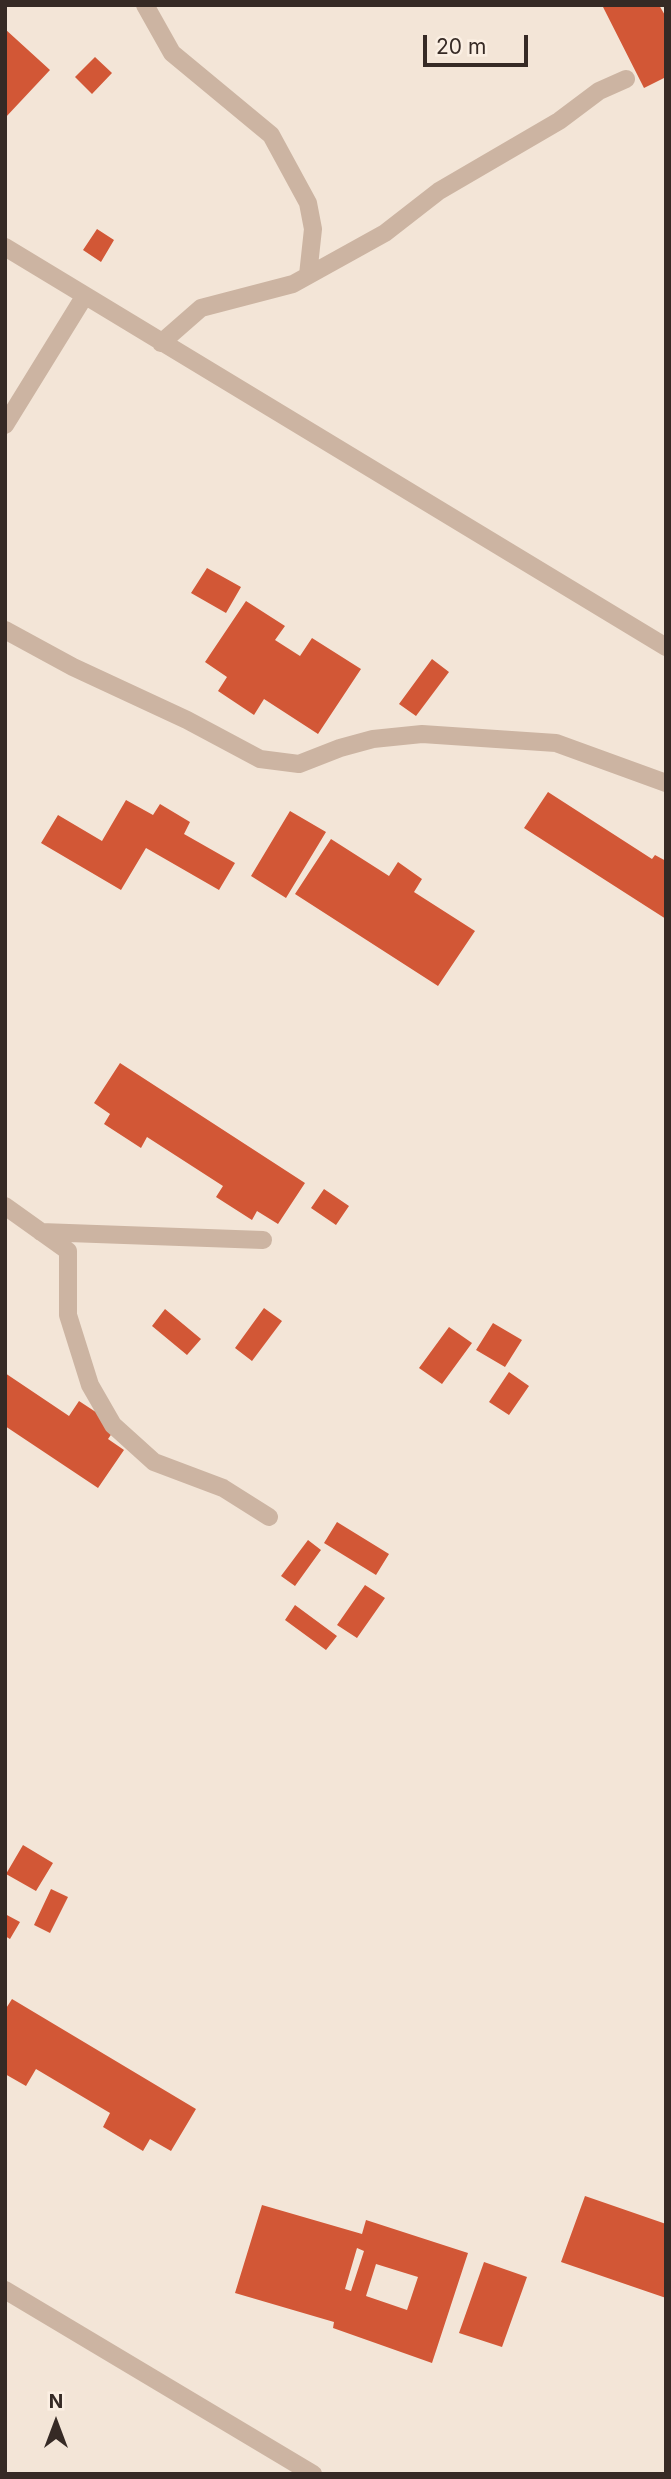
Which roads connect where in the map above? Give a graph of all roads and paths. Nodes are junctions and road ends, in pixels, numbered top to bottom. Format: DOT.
graph roads {
  1 [pos="145,5"];
  2 [pos="626,79"];
  3 [pos="5,247"];
  4 [pos="308,275"];
  5 [pos="84,297"];
  6 [pos="161,343"];
  7 [pos="5,425"];
  8 [pos="5,630"];
  9 [pos="666,647"];
  10 [pos="666,783"];
  11 [pos="5,1206"];
  12 [pos="41,1231"];
  13 [pos="263,1240"];
  14 [pos="269,1517"];
  15 [pos="5,2290"];
  16 [pos="313,2474"];
  1 -- 4 [label="street"];
  2 -- 4 [label="street"];
  3 -- 5 [label="street"];
  4 -- 6 [label="street"];
  5 -- 6 [label="street"];
  5 -- 7 [label="street"];
  6 -- 9 [label="street"];
  8 -- 10 [label="street"];
  11 -- 12 [label="street"];
  12 -- 13 [label="street"];
  12 -- 14 [label="street"];
  15 -- 16 [label="street"];
}
